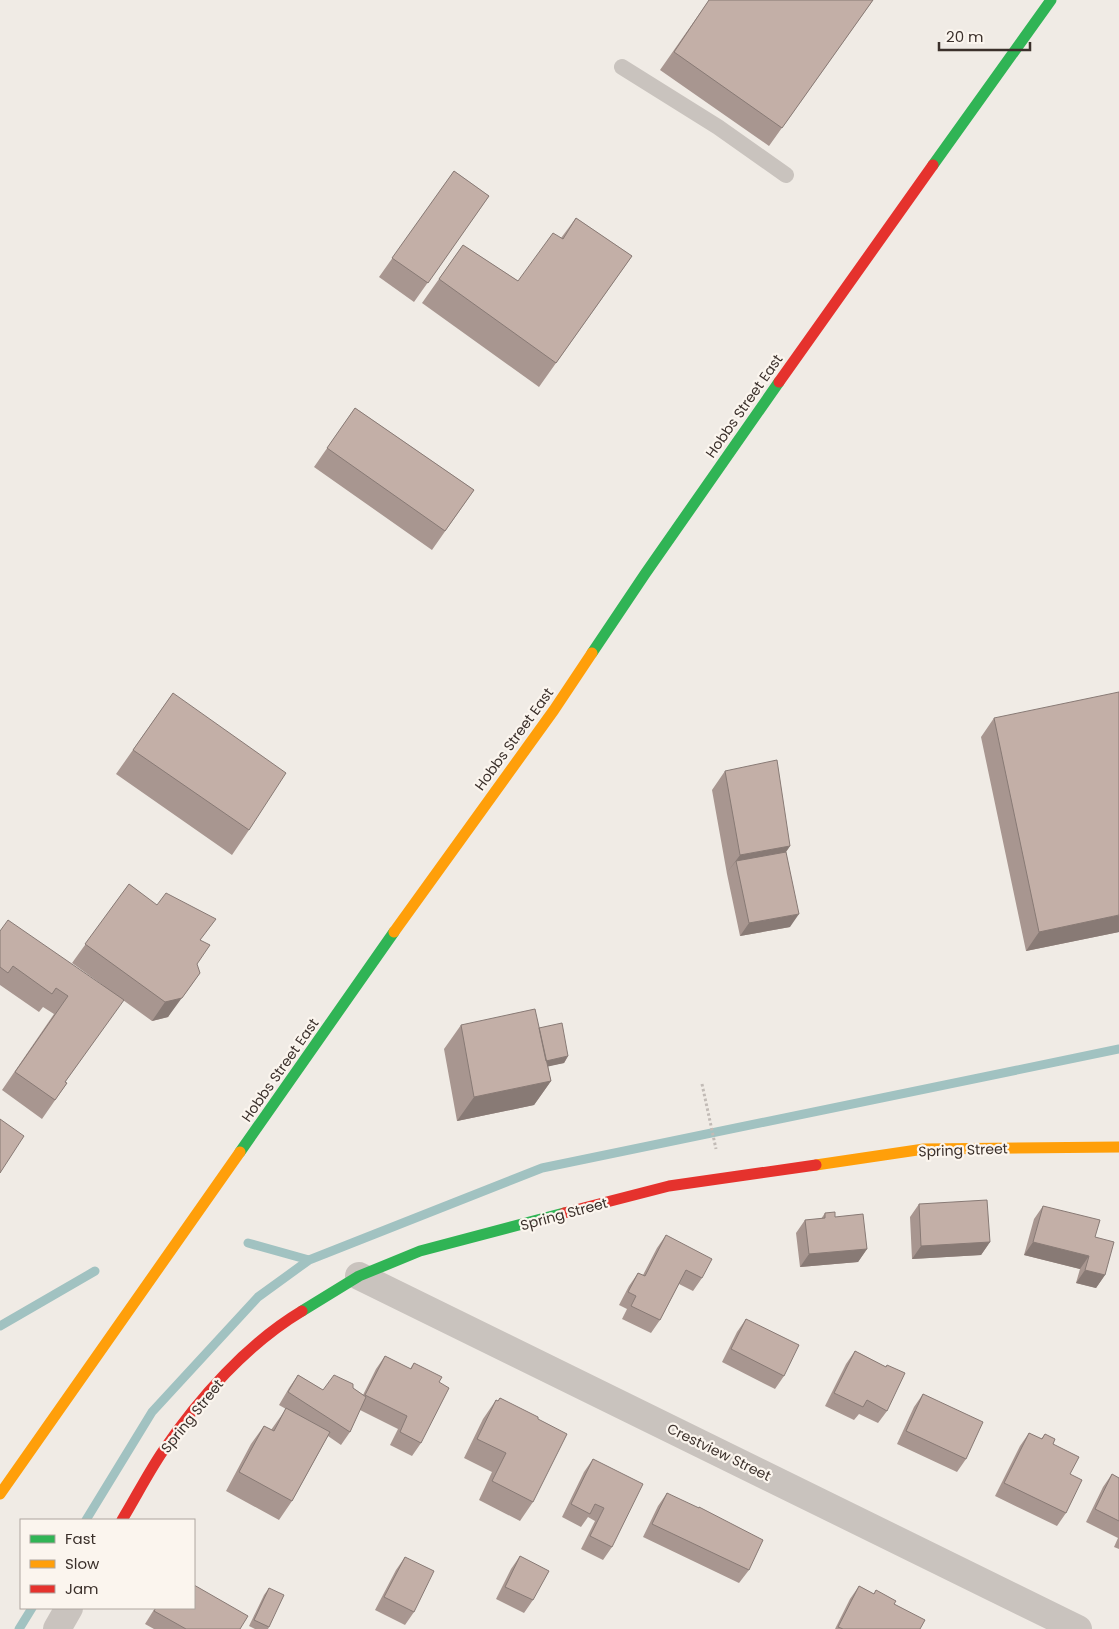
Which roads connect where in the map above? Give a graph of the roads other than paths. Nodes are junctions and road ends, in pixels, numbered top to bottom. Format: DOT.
graph roads {
  1 [pos="1051,0"];
  2 [pos="622,67"];
  3 [pos="786,176"];
  4 [pos="1119,1147"];
  5 [pos="360,1276"];
  6 [pos="0,1494"];
  7 [pos="123,1519"];
  8 [pos="68,1609"];
  9 [pos="56,1629"];
  10 [pos="1078,1629"];
  1 -- 6 [label="main road, Hobbs Street East"];
  2 -- 3 [label="lane"];
  4 -- 5 [label="main road, Spring Street"];
  5 -- 7 [label="main road, Spring Street"];
  5 -- 10 [label="street, Crestview Street"];
  8 -- 9 [label="street"];
}
